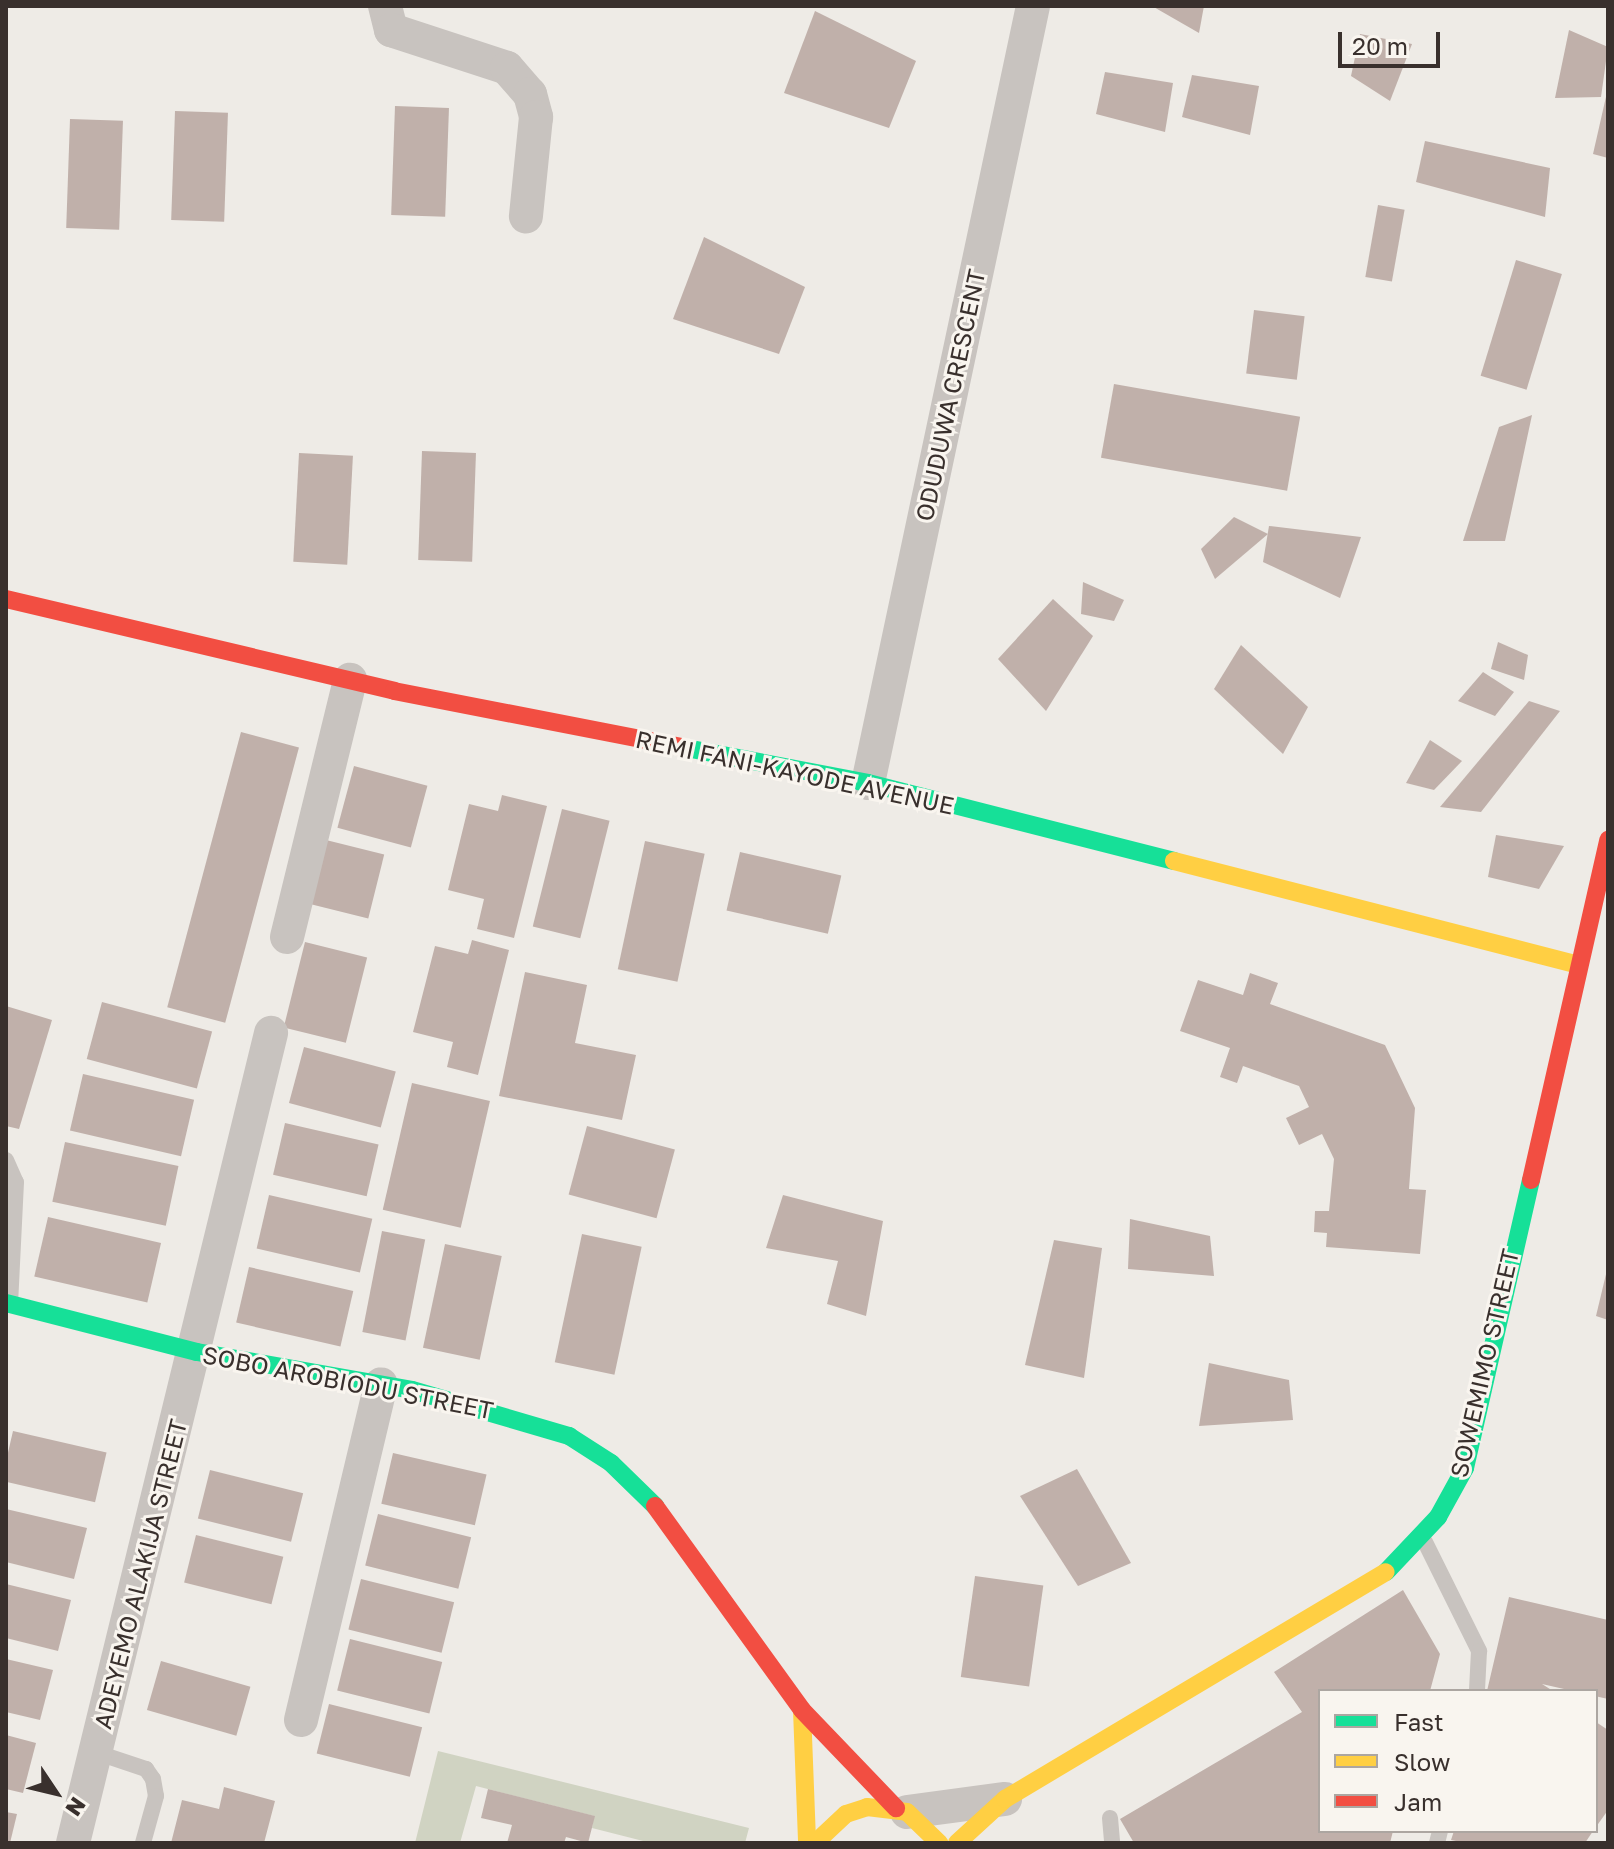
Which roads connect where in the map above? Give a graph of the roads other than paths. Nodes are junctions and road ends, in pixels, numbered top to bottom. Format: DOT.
graph roads {
  1 [pos="385,6"];
  2 [pos="1033,6"];
  3 [pos="526,216"];
  4 [pos="6,599"];
  5 [pos="350,680"];
  6 [pos="868,783"];
  7 [pos="1608,840"];
  8 [pos="287,937"];
  9 [pos="1579,965"];
  10 [pos="271,1033"];
  11 [pos="6,1160"];
  12 [pos="7,1310"];
  13 [pos="197,1352"];
  14 [pos="381,1384"];
  15 [pos="1423,1537"];
  16 [pos="1477,1689"];
  17 [pos="802,1710"];
  18 [pos="301,1720"];
  19 [pos="95,1752"];
  20 [pos="1005,1799"];
  21 [pos="901,1810"];
  22 [pos="1110,1818"];
  23 [pos="73,1843"];
  24 [pos="143,1843"];
  25 [pos="807,1843"];
  26 [pos="815,1843"];
  27 [pos="939,1843"];
  28 [pos="957,1843"];
  29 [pos="1112,1843"];
  1 -- 3 [label="street"];
  2 -- 6 [label="street, ODUDUWA CRESCENT"];
  4 -- 5 [label="street, REMI FANI-KAYODE AVENUE"];
  5 -- 6 [label="street, REMI FANI-KAYODE AVENUE"];
  5 -- 8 [label="street"];
  6 -- 9 [label="street, REMI FANI-KAYODE AVENUE"];
  7 -- 9 [label="street, SOWEMIMO STREET"];
  9 -- 15 [label="street, SOWEMIMO STREET"];
  10 -- 13 [label="street, ADEYEMO ALAKIJA STREET"];
  11 -- 12 [label="lane"];
  12 -- 13 [label="street, SOBO AROBIODU STREET"];
  13 -- 14 [label="street, SOBO AROBIODU STREET"];
  13 -- 19 [label="street, ADEYEMO ALAKIJA STREET"];
  14 -- 17 [label="street, SOBO AROBIODU STREET"];
  14 -- 18 [label="street"];
  15 -- 16 [label="lane"];
  15 -- 20 [label="street, SOWEMIMO STREET"];
  17 -- 21 [label="street, SOBO AROBIODU STREET"];
  17 -- 25 [label="street"];
  19 -- 23 [label="street, ADEYEMO ALAKIJA STREET"];
  19 -- 24 [label="lane"];
  20 -- 21 [label="street, SOWEMIMO STREET"];
  20 -- 28 [label="street, SOWEMIMO STREET"];
  21 -- 26 [label="street"];
  21 -- 27 [label="street, SOBO AROBIODU STREET"];
  22 -- 29 [label="lane"];
}
